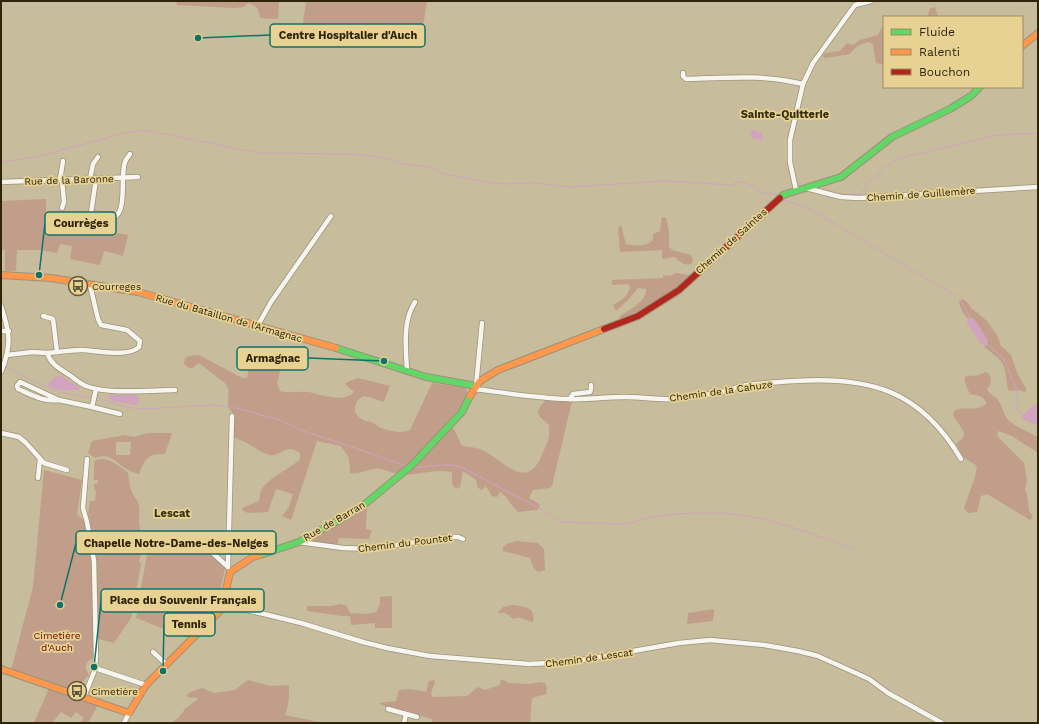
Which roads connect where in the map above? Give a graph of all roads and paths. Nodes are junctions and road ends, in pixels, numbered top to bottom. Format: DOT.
graph roads {
  1 [pos="871,1"];
  2 [pos="855,3"];
  3 [pos="1038,33"];
  4 [pos="1023,45"];
  5 [pos="683,73"];
  6 [pos="803,84"];
  7 [pos="979,88"];
  8 [pos="130,154"];
  9 [pos="98,157"];
  10 [pos="63,161"];
  11 [pos="138,177"];
  12 [pos="122,178"];
  13 [pos="90,179"];
  14 [pos="96,179"];
  15 [pos="61,180"];
  16 [pos="1,182"];
  17 [pos="1038,187"];
  18 [pos="805,188"];
  19 [pos="796,190"];
  20 [pos="62,208"];
  21 [pos="331,216"];
  22 [pos="1,275"];
  23 [pos="90,285"];
  24 [pos="415,302"];
  25 [pos="1,306"];
  26 [pos="43,316"];
  27 [pos="482,322"];
  28 [pos="257,327"];
  29 [pos="1,331"];
  30 [pos="9,331"];
  31 [pos="57,352"];
  32 [pos="47,353"];
  33 [pos="7,355"];
  34 [pos="407,371"];
  35 [pos="1,372"];
  36 [pos="591,385"];
  37 [pos="475,388"];
  38 [pos="96,389"];
  39 [pos="175,390"];
  40 [pos="570,399"];
  41 [pos="59,400"];
  42 [pos="92,407"];
  43 [pos="120,414"];
  44 [pos="232,416"];
  45 [pos="1,433"];
  46 [pos="962,458"];
  47 [pos="40,459"];
  48 [pos="87,459"];
  49 [pos="68,470"];
  50 [pos="38,478"];
  51 [pos="168,533"];
  52 [pos="463,540"];
  53 [pos="299,542"];
  54 [pos="229,570"];
  55 [pos="222,605"];
  56 [pos="153,652"];
  57 [pos="166,664"];
  58 [pos="95,668"];
  59 [pos="1,669"];
  60 [pos="146,685"];
  61 [pos="84,697"];
  62 [pos="388,709"];
  63 [pos="129,713"];
  64 [pos="406,714"];
  65 [pos="417,718"];
  66 [pos="126,722"];
  67 [pos="404,723"];
  68 [pos="942,723"];
  1 -- 2 [label="street"];
  2 -- 6 [label="street"];
  3 -- 4 [label="street"];
  5 -- 6 [label="street"];
  6 -- 19 [label="street"];
  7 -- 18 [label="street, Chemin de Saintes"];
  8 -- 12 [label="street"];
  9 -- 13 [label="street"];
  10 -- 15 [label="street"];
  11 -- 12 [label="street, Rue de la Baronne"];
  12 -- 14 [label="street, Rue de la Baronne"];
  12 -- 14 [label="street"];
  13 -- 14 [label="street, Rue de la Baronne"];
  13 -- 15 [label="street, Rue de la Baronne"];
  15 -- 16 [label="street, Rue de la Baronne"];
  15 -- 20 [label="street"];
  17 -- 18 [label="street, Chemin de Guillemère"];
  18 -- 19 [label="street, Chemin de Saintes"];
  19 -- 37 [label="street, Chemin de Saintes"];
  21 -- 28 [label="street"];
  22 -- 23 [label="street, Rue du Bataillon de l'Armagnac"];
  23 -- 28 [label="street, Rue du Bataillon de l'Armagnac"];
  23 -- 31 [label="street"];
  24 -- 34 [label="street"];
  25 -- 30 [label="street"];
  26 -- 31 [label="street"];
  27 -- 37 [label="street"];
  28 -- 34 [label="street, Rue du Bataillon de l'Armagnac"];
  29 -- 30 [label="street"];
  30 -- 33 [label="street"];
  31 -- 32 [label="street"];
  32 -- 33 [label="street"];
  32 -- 38 [label="street"];
  33 -- 35 [label="street"];
  34 -- 37 [label="street, Rue du Bataillon de l'Armagnac"];
  36 -- 40 [label="street"];
  37 -- 40 [label="street, Chemin de la Cahuze"];
  37 -- 53 [label="street, Rue de Barran"];
  38 -- 39 [label="street"];
  38 -- 42 [label="street"];
  40 -- 46 [label="street, Chemin de la Cahuze"];
  41 -- 41 [label="street"];
  41 -- 42 [label="street"];
  42 -- 43 [label="street"];
  44 -- 54 [label="street"];
  45 -- 47 [label="street"];
  47 -- 49 [label="street"];
  47 -- 50 [label="street"];
  48 -- 58 [label="street"];
  51 -- 54 [label="street"];
  52 -- 53 [label="street, Chemin du Pountet"];
  53 -- 54 [label="street, Rue de Barran"];
  54 -- 55 [label="street"];
  55 -- 57 [label="street"];
  55 -- 68 [label="street, Chemin de Lescat"];
  56 -- 57 [label="street"];
  57 -- 60 [label="street"];
  58 -- 60 [label="street"];
  58 -- 61 [label="street"];
  59 -- 61 [label="street"];
  60 -- 63 [label="street"];
  61 -- 63 [label="street"];
  62 -- 64 [label="street"];
  63 -- 66 [label="street"];
  64 -- 65 [label="street"];
  64 -- 67 [label="street"];
}
